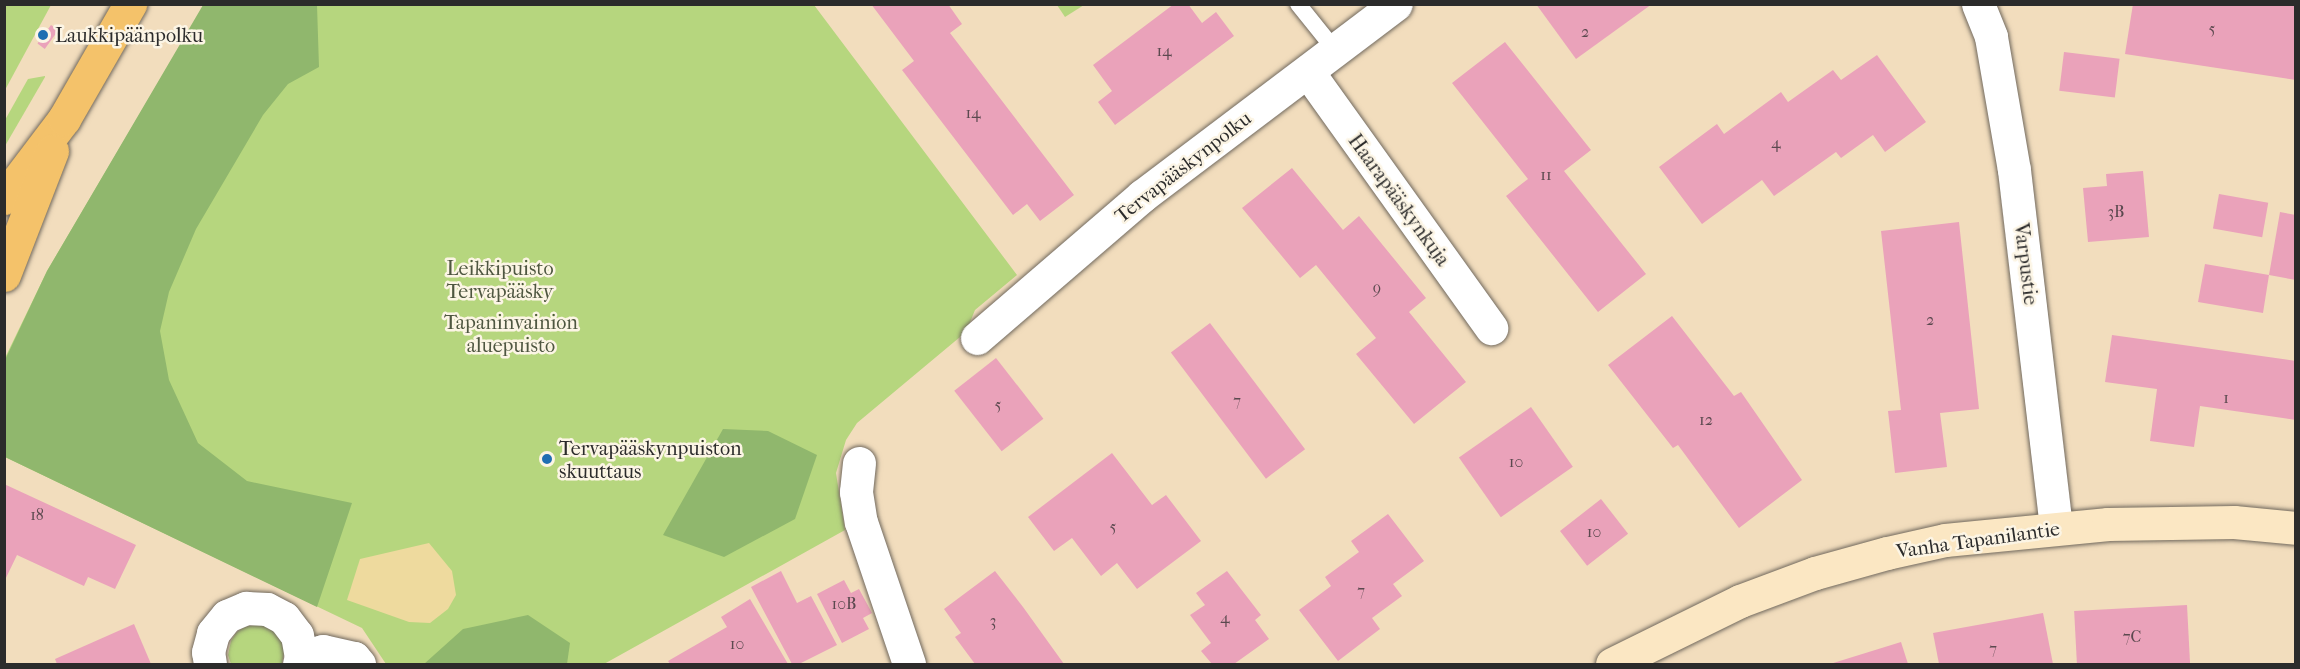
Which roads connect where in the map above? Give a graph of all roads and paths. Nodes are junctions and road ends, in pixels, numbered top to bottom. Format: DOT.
graph roads {
  1 [pos="130,4"];
  2 [pos="1298,4"];
  3 [pos="1396,4"];
  4 [pos="1978,4"];
  5 [pos="1335,50"];
  6 [pos="1308,72"];
  7 [pos="64,119"];
  8 [pos="4,198"];
  9 [pos="4,275"];
  10 [pos="1491,328"];
  11 [pos="977,338"];
  12 [pos="859,463"];
  13 [pos="2056,527"];
  14 [pos="2295,528"];
  15 [pos="300,661"];
  16 [pos="210,664"];
  17 [pos="359,664"];
  18 [pos="909,664"];
  19 [pos="1612,664"];
  1 -- 7 [label="main road"];
  2 -- 5 [label="lane"];
  3 -- 5 [label="street, Tervapääskynpolku"];
  4 -- 13 [label="street, Varpustie"];
  5 -- 6 [label="street, Tervapääskynpolku"];
  6 -- 10 [label="street, Haarapääskynkuja"];
  6 -- 11 [label="street, Tervapääskynpolku"];
  7 -- 8 [label="main road"];
  7 -- 9 [label="main road"];
  12 -- 18 [label="street"];
  13 -- 14 [label="street, Vanha Tapanilantie"];
  13 -- 19 [label="street, Vanha Tapanilantie"];
  15 -- 16 [label="street"];
  15 -- 17 [label="street"];
}
